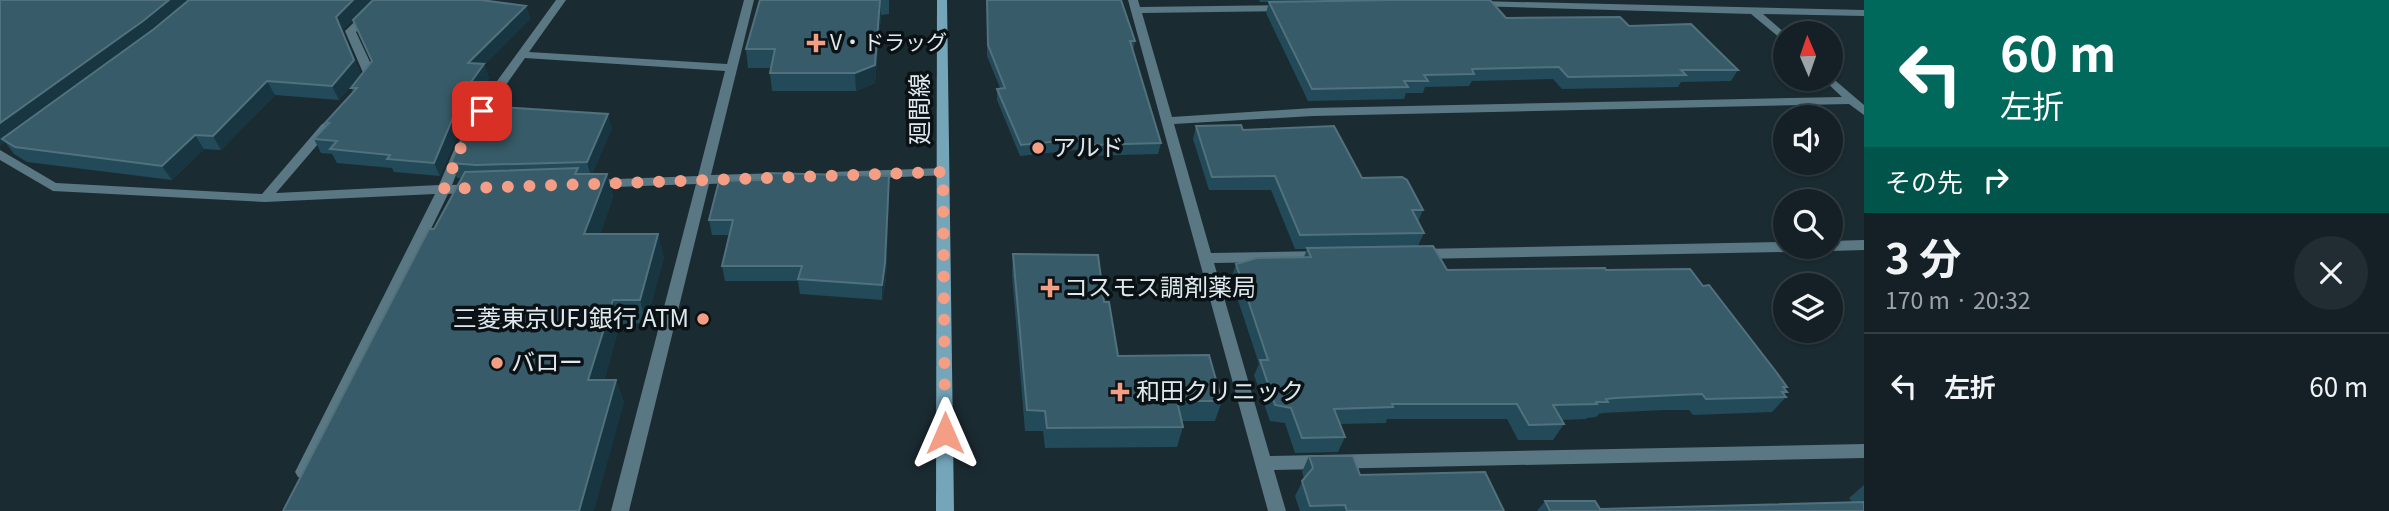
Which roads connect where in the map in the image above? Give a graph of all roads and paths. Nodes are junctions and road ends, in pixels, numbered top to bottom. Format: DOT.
graph roads {
  1 [pos="383,0"];
  2 [pos="561,0"];
  3 [pos="749,0"];
  4 [pos="942,0"];
  5 [pos="1467,4"];
  6 [pos="1135,5"];
  7 [pos="1301,7"];
  8 [pos="1753,10"];
  9 [pos="1864,13"];
  10 [pos="1773,28"];
  11 [pos="524,55"];
  12 [pos="732,68"];
  13 [pos="1843,91"];
  14 [pos="353,95"];
  15 [pos="1853,100"];
  16 [pos="1864,111"];
  17 [pos="335,116"];
  18 [pos="1169,121"];
  19 [pos="3,152"];
  20 [pos="943,172"];
  21 [pos="822,176"];
  22 [pos="796,177"];
  23 [pos="702,180"];
  24 [pos="580,184"];
  25 [pos="485,187"];
  26 [pos="444,189"];
  27 [pos="265,198"];
  28 [pos="1864,245"];
  29 [pos="1843,246"];
  30 [pos="1773,247"];
  31 [pos="1400,254"];
  32 [pos="1331,256"];
  33 [pos="1208,258"];
  34 [pos="1864,451"];
  35 [pos="1264,463"];
  36 [pos="297,486"];
  37 [pos="620,511"];
  38 [pos="945,511"];
  39 [pos="1277,511"];
  1 -- 14 [label="street"];
  2 -- 11 [label="street"];
  3 -- 12 [label="street"];
  4 -- 20 [label="street, 廻間線"];
  5 -- 8 [label="street"];
  6 -- 7 [label="street"];
  6 -- 18 [label="street"];
  8 -- 9 [label="street"];
  8 -- 10 [label="street"];
  11 -- 12 [label="street"];
  11 -- 26 [label="street"];
  12 -- 23 [label="street"];
  13 -- 15 [label="street"];
  15 -- 16 [label="street"];
  15 -- 18 [label="street"];
  17 -- 27 [label="street"];
  18 -- 33 [label="street"];
  19 -- 27 [label="street"];
  20 -- 21 [label="street"];
  20 -- 38 [label="street, 廻間線"];
  22 -- 23 [label="street"];
  23 -- 24 [label="street"];
  23 -- 37 [label="street"];
  25 -- 26 [label="street"];
  26 -- 27 [label="street"];
  26 -- 36 [label="street"];
  28 -- 29 [label="street"];
  30 -- 31 [label="street"];
  32 -- 33 [label="street"];
  33 -- 35 [label="street"];
  34 -- 35 [label="street"];
  35 -- 39 [label="street"];
}
